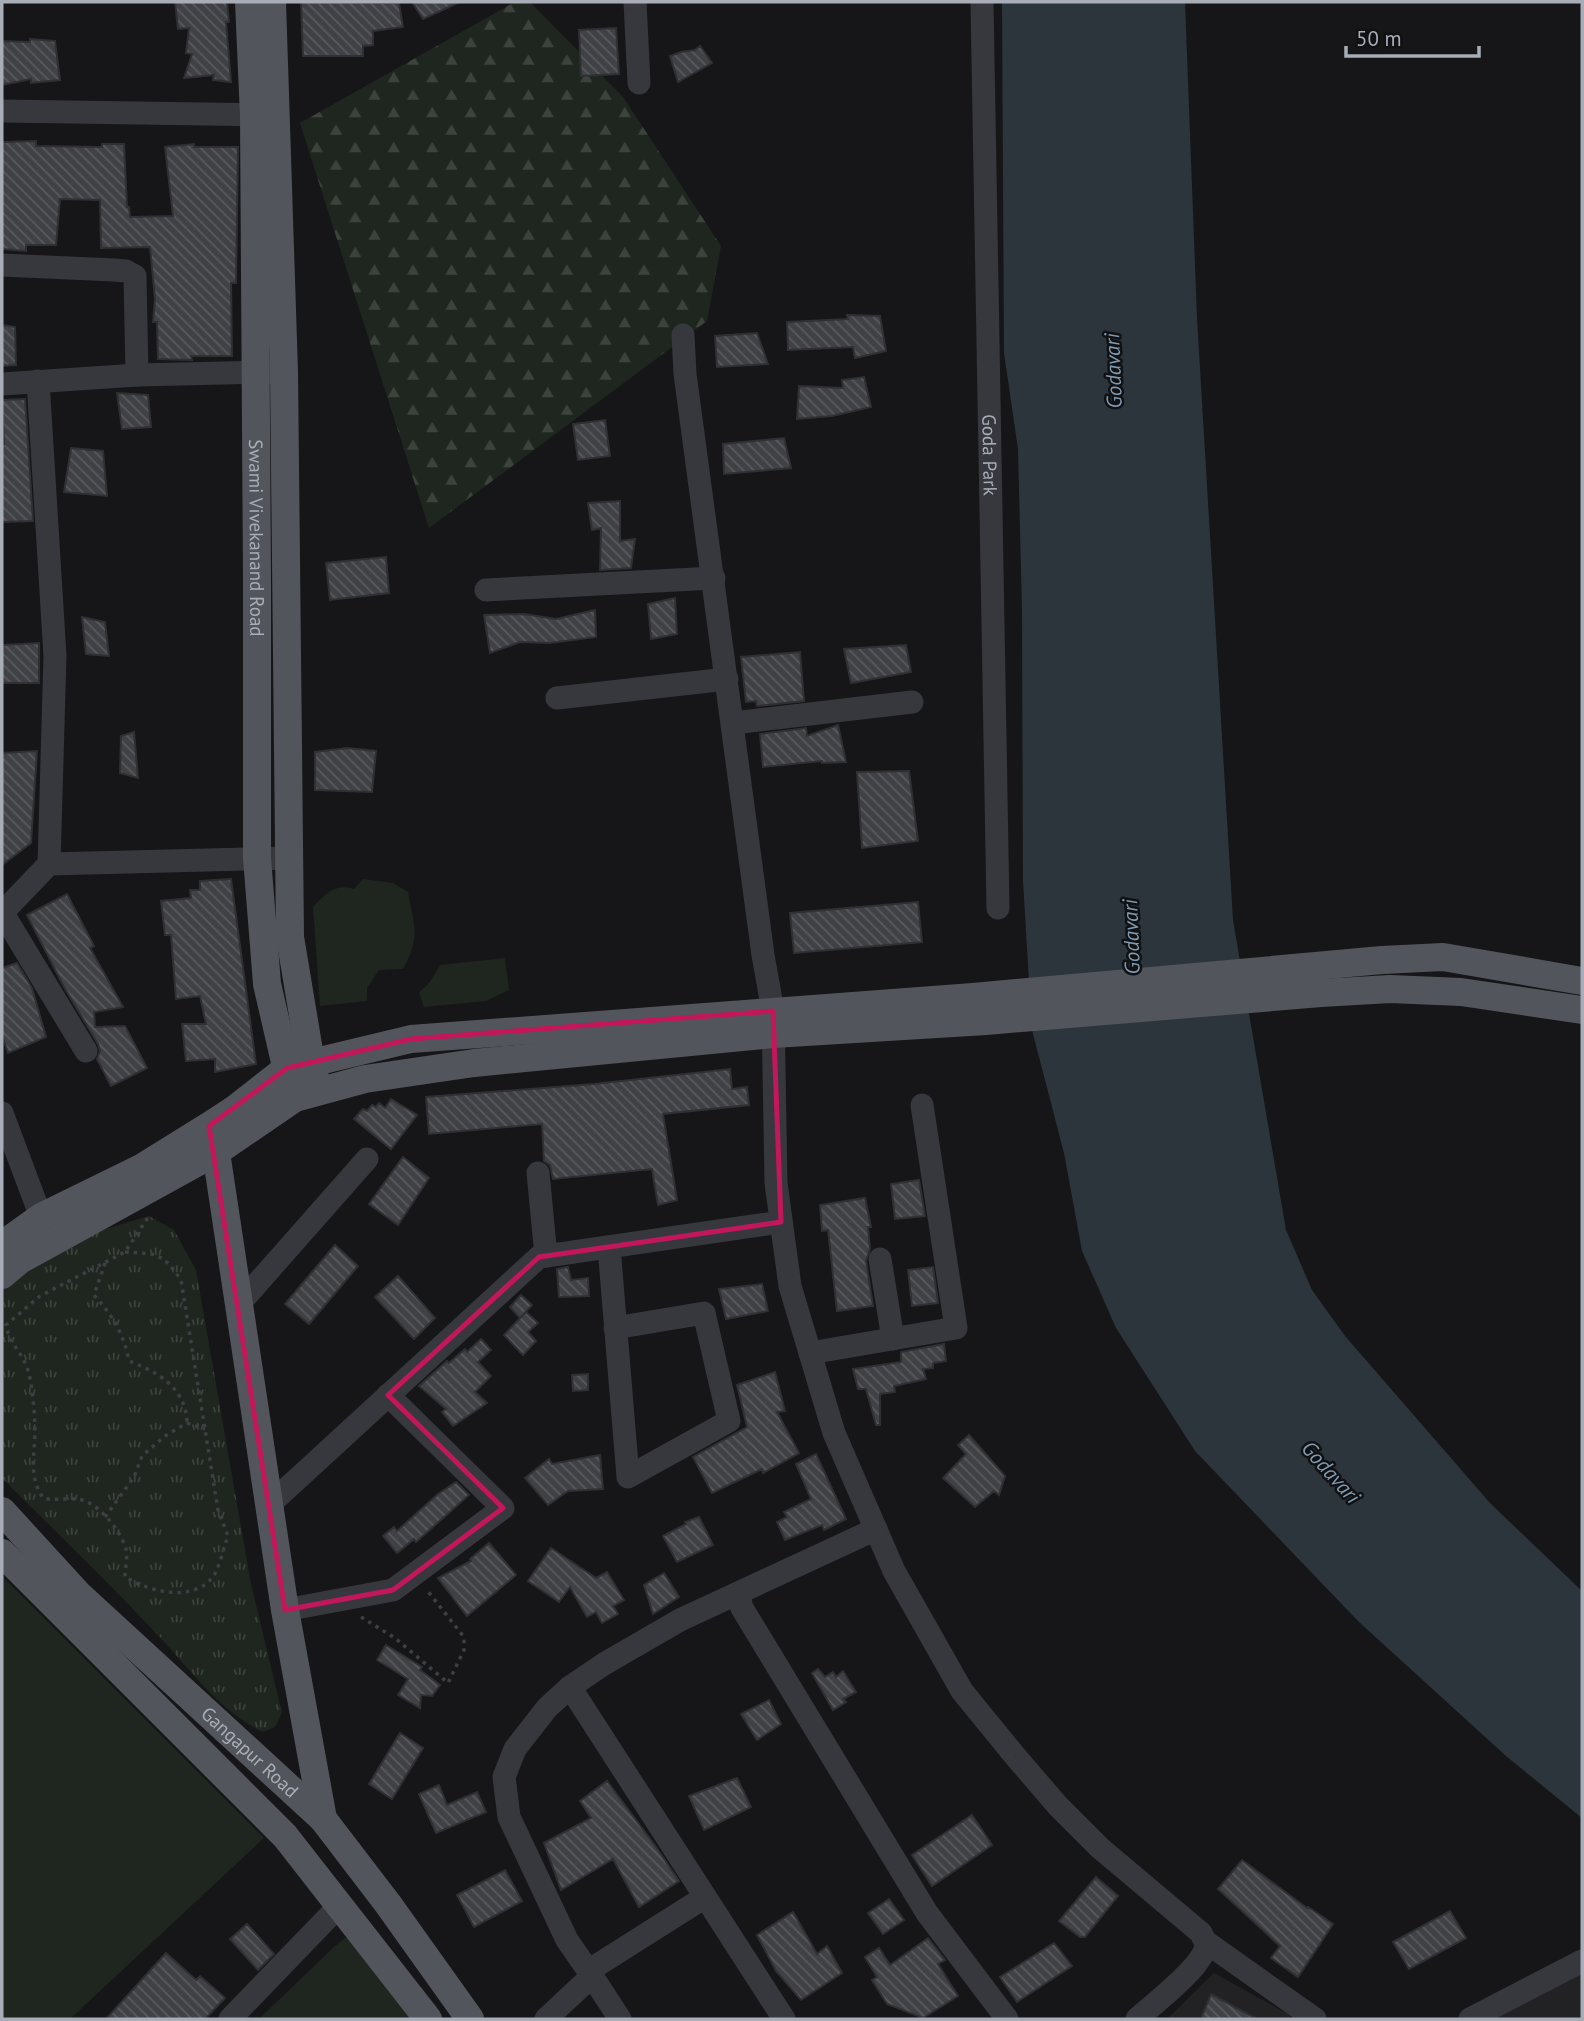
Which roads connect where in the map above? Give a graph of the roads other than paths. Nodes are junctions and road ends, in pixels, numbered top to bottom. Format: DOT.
graph roads {
  1 [pos="249,2"];
  2 [pos="272,2"];
  3 [pos="635,2"];
  4 [pos="982,2"];
  5 [pos="639,83"];
  6 [pos="2,111"];
  7 [pos="265,115"];
  8 [pos="2,265"];
  9 [pos="683,335"];
  10 [pos="284,372"];
  11 [pos="255,373"];
  12 [pos="137,375"];
  13 [pos="38,381"];
  14 [pos="2,384"];
  15 [pos="714,578"];
  16 [pos="486,590"];
  17 [pos="727,679"];
  18 [pos="557,698"];
  19 [pos="912,702"];
  20 [pos="733,723"];
  21 [pos="257,858"];
  22 [pos="289,858"];
  23 [pos="49,864"];
  24 [pos="998,908"];
  25 [pos="2,912"];
  26 [pos="1582,981"];
  27 [pos="979,1009"];
  28 [pos="1582,1010"];
  29 [pos="773,1023"];
  30 [pos="86,1051"];
  31 [pos="298,1066"];
  32 [pos="307,1094"];
  33 [pos="922,1105"];
  34 [pos="2,1114"];
  35 [pos="212,1139"];
  36 [pos="367,1159"];
  37 [pos="538,1174"];
  38 [pos="41,1217"];
  39 [pos="782,1222"];
  40 [pos="2,1245"];
  41 [pos="609,1247"];
  42 [pos="546,1255"];
  43 [pos="880,1259"];
  44 [pos="2,1275"];
  45 [pos="239,1304"];
  46 [pos="615,1328"];
  47 [pos="893,1339"];
  48 [pos="810,1353"];
  49 [pos="388,1395"];
  50 [pos="270,1504"];
  51 [pos="2,1511"];
  52 [pos="876,1529"];
  53 [pos="2,1553"];
  54 [pos="738,1593"];
  55 [pos="285,1610"];
  56 [pos="570,1686"];
  57 [pos="323,1819"];
  58 [pos="705,1897"];
  59 [pos="341,1905"];
  60 [pos="1206,1942"];
  61 [pos="1582,1961"];
  62 [pos="590,1974"];
  63 [pos="230,2019"];
  64 [pos="428,2019"];
  65 [pos="470,2019"];
  66 [pos="545,2019"];
  67 [pos="621,2019"];
  68 [pos="784,2019"];
  69 [pos="1007,2019"];
  70 [pos="1137,2019"];
  71 [pos="1315,2019"];
  72 [pos="1470,2019"];
  1 -- 7 [label="main road, Swami Vivekanand Road"];
  2 -- 7 [label="main road"];
  3 -- 5 [label="street"];
  4 -- 24 [label="street, Goda Park"];
  6 -- 7 [label="street"];
  7 -- 10 [label="main road"];
  7 -- 11 [label="main road, Swami Vivekanand Road"];
  8 -- 12 [label="street"];
  9 -- 15 [label="street"];
  10 -- 11 [label="street"];
  10 -- 22 [label="main road"];
  11 -- 12 [label="street"];
  11 -- 21 [label="main road, Swami Vivekanand Road"];
  12 -- 13 [label="street"];
  13 -- 14 [label="street"];
  13 -- 23 [label="street"];
  15 -- 16 [label="street"];
  15 -- 17 [label="street"];
  17 -- 18 [label="street"];
  17 -- 20 [label="street"];
  19 -- 20 [label="street"];
  20 -- 29 [label="street"];
  21 -- 22 [label="street"];
  21 -- 23 [label="street"];
  21 -- 31 [label="main road, Swami Vivekanand Road"];
  22 -- 31 [label="main road"];
  23 -- 25 [label="street"];
  25 -- 30 [label="street"];
  26 -- 27 [label="main road"];
  27 -- 28 [label="main road"];
  27 -- 29 [label="main road"];
  29 -- 31 [label="main road"];
  29 -- 32 [label="main road"];
  29 -- 39 [label="street"];
  31 -- 32 [label="main road"];
  31 -- 35 [label="main road"];
  32 -- 35 [label="main road"];
  33 -- 47 [label="street"];
  34 -- 38 [label="street"];
  35 -- 38 [label="main road"];
  35 -- 44 [label="main road"];
  35 -- 45 [label="main road"];
  36 -- 45 [label="street"];
  37 -- 42 [label="street"];
  38 -- 40 [label="main road"];
  39 -- 41 [label="street"];
  39 -- 48 [label="street"];
  41 -- 42 [label="street"];
  41 -- 46 [label="street"];
  42 -- 49 [label="street"];
  43 -- 47 [label="street"];
  45 -- 50 [label="main road"];
  46 -- 46 [label="street"];
  47 -- 48 [label="street"];
  48 -- 52 [label="street"];
  49 -- 50 [label="street"];
  49 -- 55 [label="street"];
  50 -- 55 [label="main road"];
  51 -- 57 [label="main road, Gangapur Road"];
  52 -- 54 [label="street"];
  52 -- 60 [label="street"];
  53 -- 59 [label="main road, Gangapur Road"];
  54 -- 56 [label="street"];
  54 -- 69 [label="street"];
  55 -- 57 [label="main road"];
  56 -- 58 [label="street"];
  56 -- 62 [label="street"];
  57 -- 65 [label="main road, Gangapur Road"];
  58 -- 62 [label="street"];
  58 -- 68 [label="street"];
  59 -- 63 [label="street"];
  59 -- 64 [label="main road, Gangapur Road"];
  60 -- 70 [label="street"];
  60 -- 71 [label="street"];
  61 -- 72 [label="street"];
  62 -- 66 [label="street"];
  62 -- 67 [label="street"];
}
